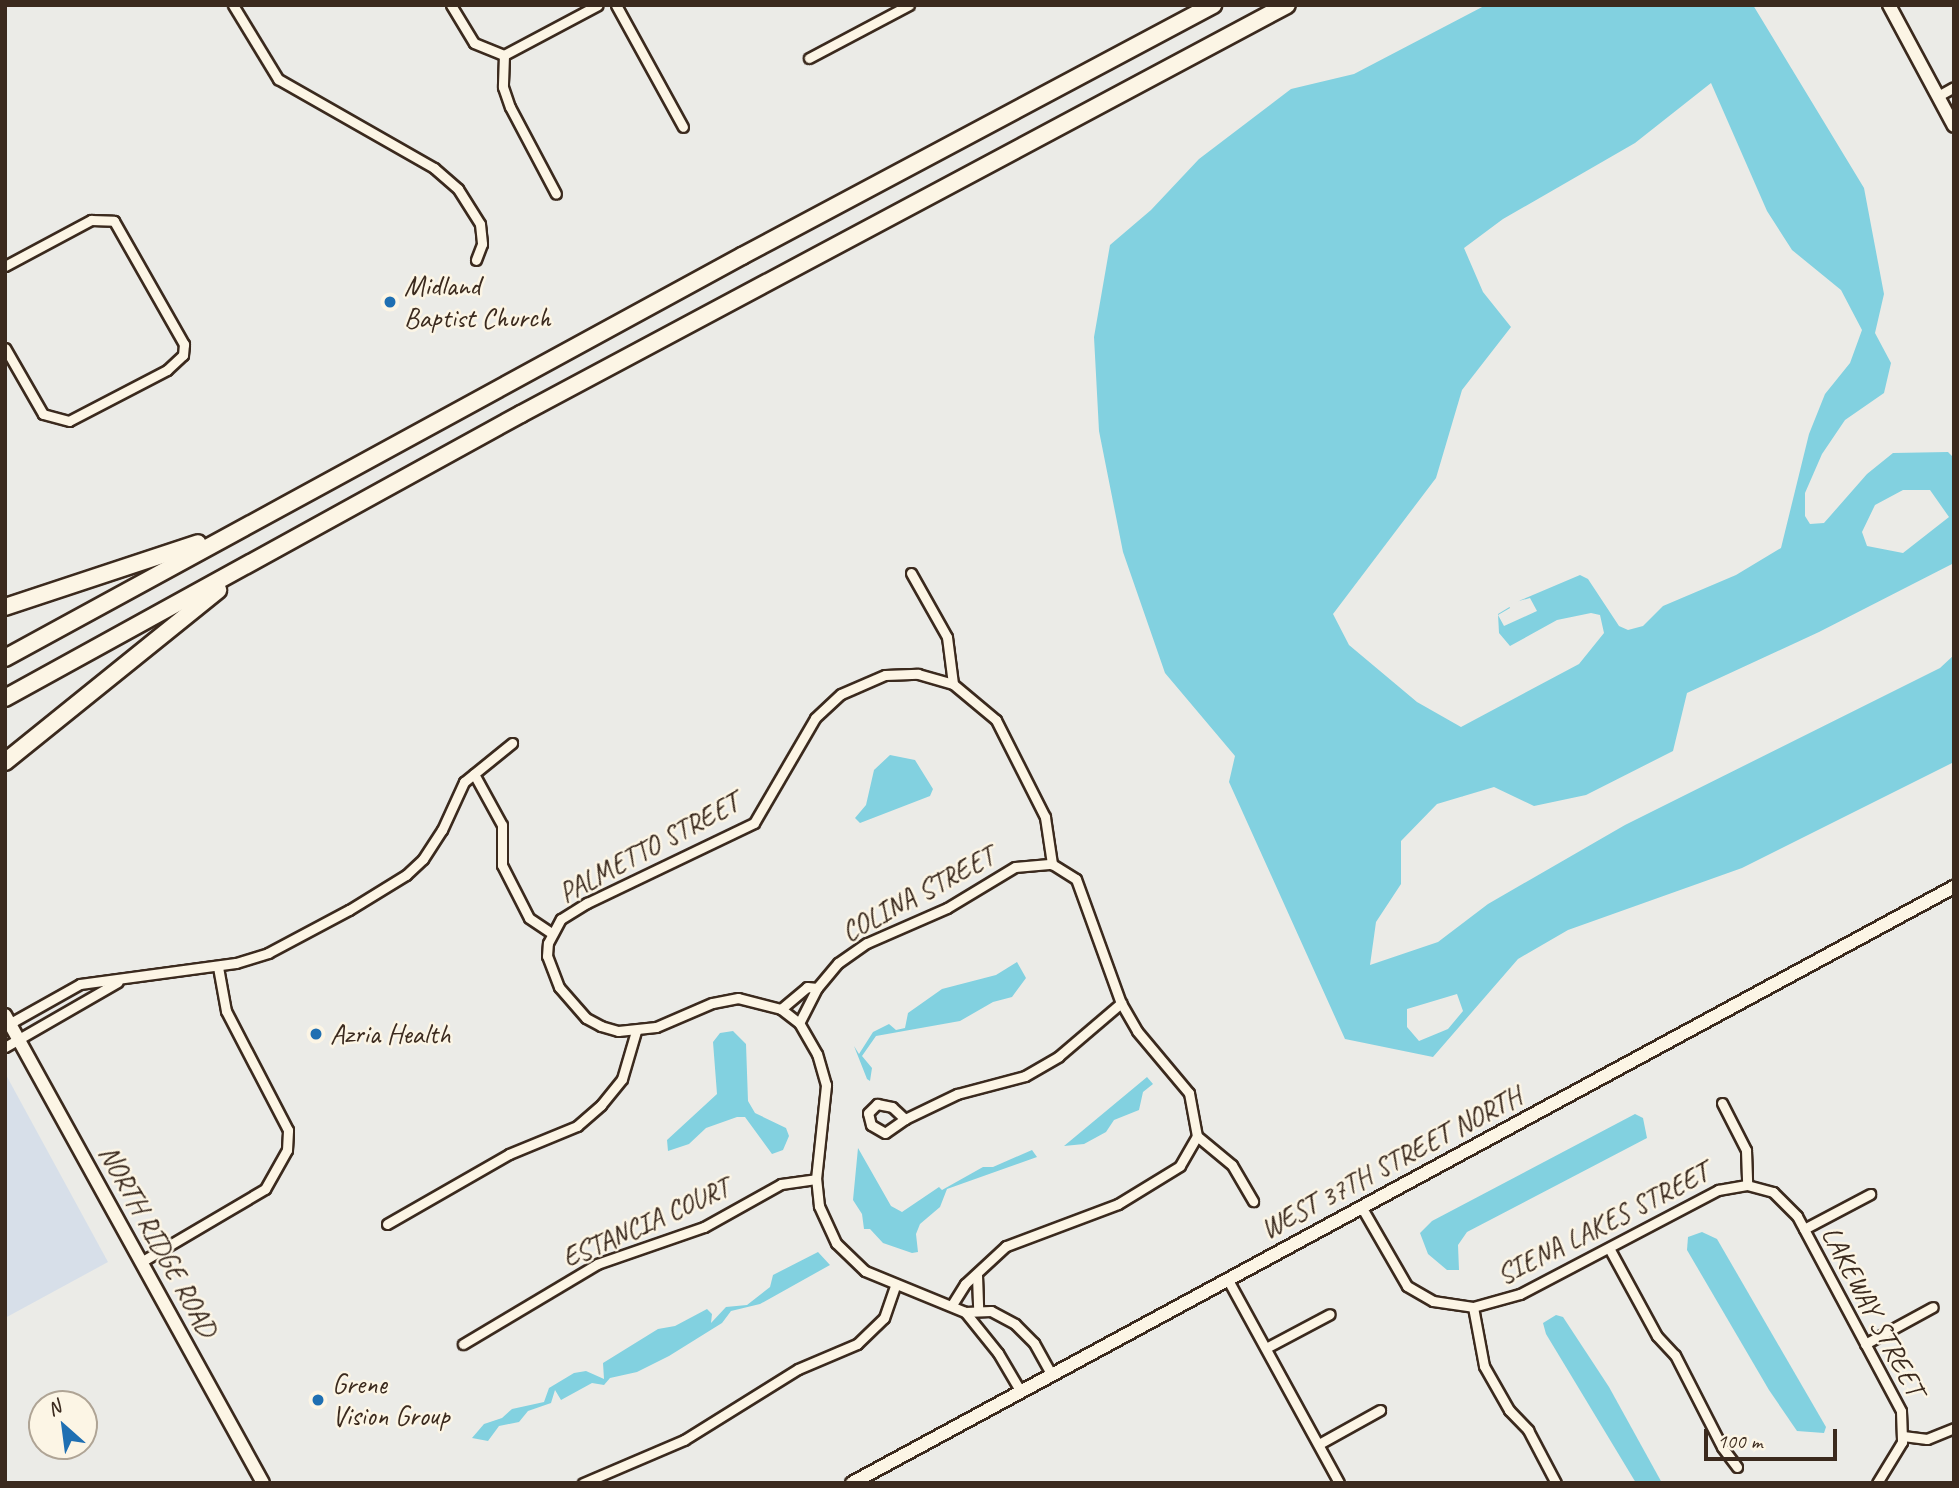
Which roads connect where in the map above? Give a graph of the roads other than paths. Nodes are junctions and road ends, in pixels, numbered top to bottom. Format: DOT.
graph roads {
  1 [pos="233,5"];
  2 [pos="452,5"];
  3 [pos="598,5"];
  4 [pos="616,5"];
  5 [pos="909,5"];
  6 [pos="1213,5"];
  7 [pos="1287,5"];
  8 [pos="1889,5"];
  9 [pos="503,55"];
  10 [pos="809,58"];
  11 [pos="1954,87"];
  12 [pos="1938,96"];
  13 [pos="1954,126"];
  14 [pos="683,127"];
  15 [pos="556,194"];
  16 [pos="476,260"];
  17 [pos="5,266"];
  18 [pos="5,348"];
  19 [pos="339,475"];
  20 [pos="320,524"];
  21 [pos="911,573"];
  22 [pos="5,607"];
  23 [pos="5,658"];
  24 [pos="953,684"];
  25 [pos="5,698"];
  26 [pos="512,743"];
  27 [pos="5,762"];
  28 [pos="474,774"];
  29 [pos="1052,864"];
  30 [pos="1954,887"];
  31 [pos="551,933"];
  32 [pos="218,967"];
  33 [pos="123,980"];
  34 [pos="817,988"];
  35 [pos="1121,1003"];
  36 [pos="781,1009"];
  37 [pos="6,1019"];
  38 [pos="799,1023"];
  39 [pos="636,1031"];
  40 [pos="19,1040"];
  41 [pos="5,1047"];
  42 [pos="1722,1103"];
  43 [pos="905,1119"];
  44 [pos="1197,1136"];
  45 [pos="816,1179"];
  46 [pos="1747,1185"];
  47 [pos="1870,1194"];
  48 [pos="1253,1201"];
  49 [pos="1362,1208"];
  50 [pos="387,1224"];
  51 [pos="1804,1229"];
  52 [pos="1609,1248"];
  53 [pos="141,1262"];
  54 [pos="977,1275"];
  55 [pos="1228,1280"];
  56 [pos="897,1284"];
  57 [pos="952,1305"];
  58 [pos="1474,1307"];
  59 [pos="1933,1307"];
  60 [pos="978,1309"];
  61 [pos="965,1312"];
  62 [pos="1331,1314"];
  63 [pos="463,1344"];
  64 [pos="1865,1344"];
  65 [pos="1266,1348"];
  66 [pos="1052,1375"];
  67 [pos="1021,1392"];
  68 [pos="1380,1410"];
  69 [pos="1954,1428"];
  70 [pos="1903,1436"];
  71 [pos="1319,1444"];
  72 [pos="1737,1467"];
  73 [pos="857,1482"];
  74 [pos="263,1483"];
  75 [pos="583,1483"];
  76 [pos="1339,1483"];
  77 [pos="1556,1483"];
  78 [pos="1877,1483"];
  1 -- 16 [label="street"];
  2 -- 9 [label="street"];
  3 -- 9 [label="street"];
  4 -- 14 [label="street"];
  5 -- 10 [label="street"];
  6 -- 19 [label="highway"];
  7 -- 20 [label="highway"];
  8 -- 12 [label="street"];
  9 -- 15 [label="street"];
  11 -- 12 [label="street"];
  12 -- 13 [label="street"];
  17 -- 18 [label="street"];
  19 -- 22 [label="highway"];
  19 -- 23 [label="highway"];
  20 -- 25 [label="highway"];
  20 -- 27 [label="highway"];
  21 -- 24 [label="street"];
  24 -- 29 [label="street"];
  24 -- 31 [label="street, PALMETTO STREET"];
  26 -- 28 [label="street"];
  28 -- 31 [label="street"];
  28 -- 32 [label="street"];
  29 -- 34 [label="street, COLINA STREET"];
  29 -- 35 [label="street"];
  30 -- 49 [label="street, WEST 37TH STREET NORTH"];
  31 -- 39 [label="street"];
  32 -- 33 [label="street"];
  32 -- 53 [label="street"];
  33 -- 37 [label="street"];
  33 -- 40 [label="street"];
  34 -- 36 [label="street, COLINA STREET"];
  34 -- 38 [label="street, COLINA STREET"];
  35 -- 43 [label="street"];
  35 -- 44 [label="street"];
  36 -- 38 [label="street"];
  36 -- 39 [label="street"];
  37 -- 40 [label="street, NORTH RIDGE ROAD"];
  38 -- 45 [label="street"];
  39 -- 50 [label="street"];
  40 -- 41 [label="street"];
  40 -- 53 [label="street, NORTH RIDGE ROAD"];
  42 -- 46 [label="street"];
  44 -- 48 [label="street"];
  44 -- 54 [label="street"];
  45 -- 56 [label="street"];
  45 -- 63 [label="street, ESTANCIA COURT"];
  46 -- 51 [label="street, LAKEWAY STREET"];
  46 -- 52 [label="street, SIENA LAKES STREET"];
  47 -- 51 [label="street"];
  49 -- 55 [label="street, WEST 37TH STREET NORTH"];
  49 -- 58 [label="street, SIENA LAKES STREET"];
  51 -- 64 [label="street, LAKEWAY STREET"];
  52 -- 58 [label="street, SIENA LAKES STREET"];
  52 -- 72 [label="street"];
  53 -- 74 [label="street, NORTH RIDGE ROAD"];
  54 -- 57 [label="street"];
  54 -- 60 [label="street"];
  55 -- 65 [label="street"];
  55 -- 66 [label="street, WEST 37TH STREET NORTH"];
  56 -- 57 [label="street"];
  56 -- 75 [label="street"];
  57 -- 61 [label="street"];
  58 -- 77 [label="street"];
  59 -- 64 [label="street"];
  60 -- 61 [label="street"];
  60 -- 66 [label="street"];
  61 -- 67 [label="street"];
  62 -- 65 [label="street"];
  64 -- 70 [label="street, LAKEWAY STREET"];
  65 -- 71 [label="street"];
  66 -- 67 [label="street, WEST 37TH STREET NORTH"];
  67 -- 73 [label="street, WEST 37TH STREET NORTH"];
  68 -- 71 [label="street"];
  69 -- 70 [label="street"];
  70 -- 78 [label="street, LAKEWAY STREET"];
  71 -- 76 [label="street"];
}
